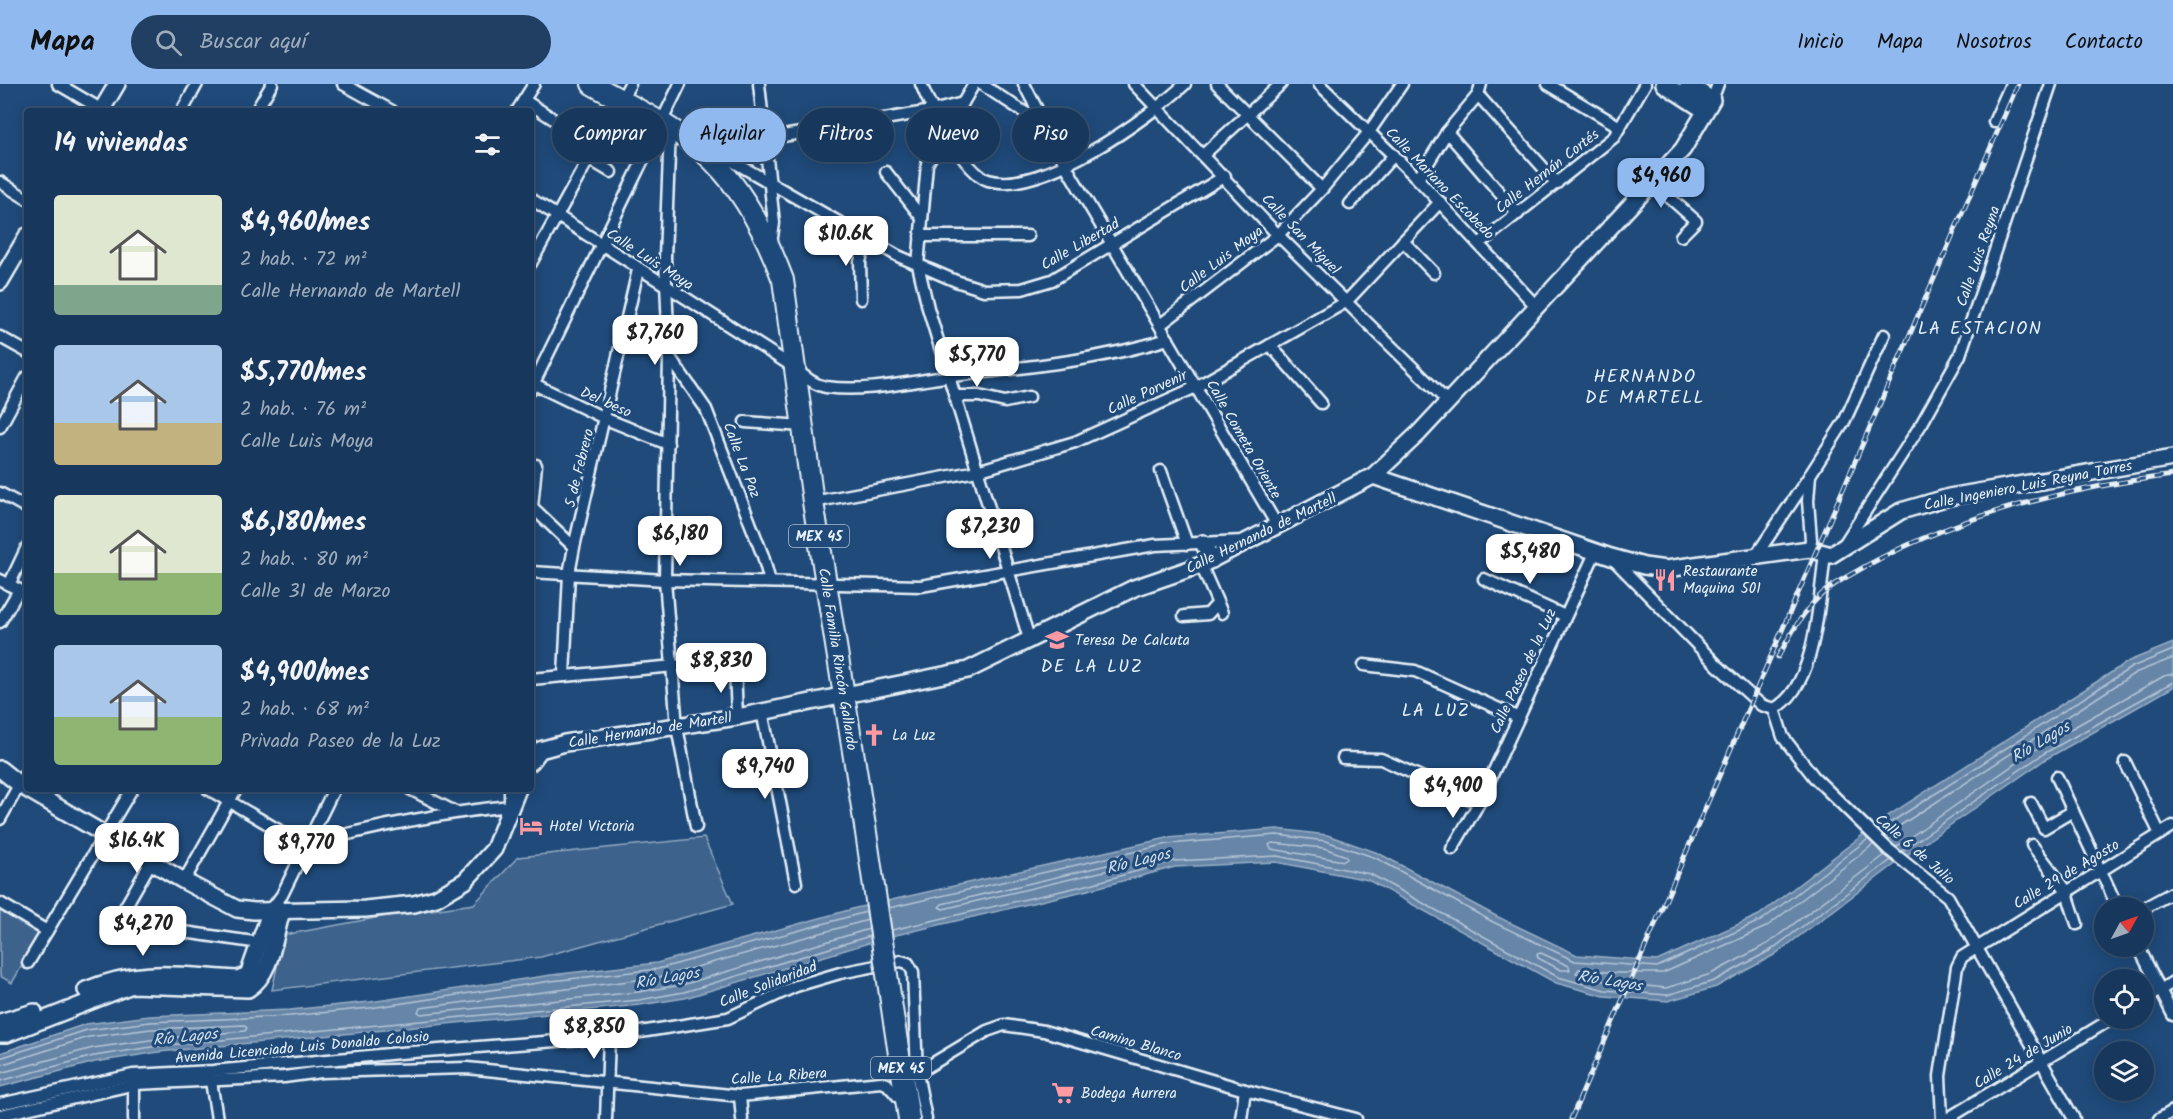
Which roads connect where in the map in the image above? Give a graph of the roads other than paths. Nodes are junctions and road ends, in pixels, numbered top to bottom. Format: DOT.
graph roads {
  1 [pos="58,84"];
  2 [pos="117,84"];
  3 [pos="197,84"];
  4 [pos="272,84"];
  5 [pos="343,84"];
  6 [pos="534,84"];
  7 [pos="592,84"];
  8 [pos="680,84"];
  9 [pos="759,84"];
  10 [pos="921,84"];
  11 [pos="974,84"];
  12 [pos="981,84"];
  13 [pos="1024,84"];
  14 [pos="1134,84"];
  15 [pos="1185,84"];
  16 [pos="1217,84"];
  17 [pos="1281,84"];
  18 [pos="1319,84"];
  19 [pos="1402,84"];
  20 [pos="1548,84"];
  21 [pos="1645,84"];
  22 [pos="1664,84"];
  23 [pos="1688,84"];
  24 [pos="1718,84"];
  25 [pos="2011,84"];
  26 [pos="2051,84"];
  27 [pos="1480,90"];
  28 [pos="626,92"];
  29 [pos="524,100"];
  30 [pos="963,103"];
  31 [pos="1708,105"];
  32 [pos="99,108"];
  33 [pos="103,108"];
  34 [pos="184,108"];
  35 [pos="258,108"];
  36 [pos="384,108"];
  37 [pos="519,108"];
  38 [pos="617,108"];
  39 [pos="762,108"];
  40 [pos="931,108"];
  41 [pos="944,108"];
  42 [pos="960,108"];
  43 [pos="1018,108"];
  44 [pos="1036,108"];
  45 [pos="1159,109"];
  46 [pos="906,115"];
  47 [pos="1249,115"];
  48 [pos="552,118"];
  49 [pos="1994,122"];
  50 [pos="1620,127"];
  51 [pos="671,131"];
  52 [pos="1369,132"];
  53 [pos="1447,132"];
  54 [pos="786,135"];
  55 [pos="1203,155"];
  56 [pos="1394,155"];
  57 [pos="587,162"];
  58 [pos="594,162"];
  59 [pos="768,162"];
  60 [pos="928,162"];
  61 [pos="967,162"];
  62 [pos="1064,162"];
  63 [pos="1066,166"];
  64 [pos="611,172"];
  65 [pos="886,172"];
  66 [pos="1225,176"];
  67 [pos="1418,179"];
  68 [pos="0,182"];
  69 [pos="1652,182"];
  70 [pos="1557,183"];
  71 [pos="771,185"];
  72 [pos="1322,189"];
  73 [pos="24,197"];
  74 [pos="534,201"];
  75 [pos="1440,202"];
  76 [pos="1350,204"];
  77 [pos="1518,214"];
  78 [pos="557,215"];
  79 [pos="922,218"];
  80 [pos="1278,235"];
  81 [pos="920,236"];
  82 [pos="1028,236"];
  83 [pos="1682,236"];
  84 [pos="866,238"];
  85 [pos="24,241"];
  86 [pos="1403,241"];
  87 [pos="1111,243"];
  88 [pos="1479,244"];
  89 [pos="601,245"];
  90 [pos="771,247"];
  91 [pos="534,257"];
  92 [pos="918,265"];
  93 [pos="638,270"];
  94 [pos="1434,273"];
  95 [pos="0,282"];
  96 [pos="666,288"];
  97 [pos="861,299"];
  98 [pos="1346,302"];
  99 [pos="1536,306"];
  100 [pos="1160,325"];
  101 [pos="1884,335"];
  102 [pos="0,337"];
  103 [pos="1168,339"];
  104 [pos="1270,345"];
  105 [pos="24,350"];
  106 [pos="669,356"];
  107 [pos="795,368"];
  108 [pos="951,376"];
  109 [pos="24,383"];
  110 [pos="534,383"];
  111 [pos="1196,387"];
  112 [pos="534,388"];
  113 [pos="955,396"];
  114 [pos="1029,397"];
  115 [pos="1448,402"];
  116 [pos="1321,403"];
  117 [pos="606,419"];
  118 [pos="745,422"];
  119 [pos="804,426"];
  120 [pos="0,427"];
  121 [pos="668,444"];
  122 [pos="2173,458"];
  123 [pos="536,465"];
  124 [pos="977,471"];
  125 [pos="1161,471"];
  126 [pos="1810,475"];
  127 [pos="1373,476"];
  128 [pos="534,482"];
  129 [pos="0,494"];
  130 [pos="813,502"];
  131 [pos="24,506"];
  132 [pos="534,510"];
  133 [pos="1278,526"];
  134 [pos="1250,540"];
  135 [pos="1203,543"];
  136 [pos="1187,544"];
  137 [pos="574,547"];
  138 [pos="1809,549"];
  139 [pos="1596,551"];
  140 [pos="1832,553"];
  141 [pos="24,556"];
  142 [pos="1611,557"];
  143 [pos="1755,557"];
  144 [pos="1206,563"];
  145 [pos="1008,571"];
  146 [pos="534,572"];
  147 [pos="569,574"];
  148 [pos="1484,579"];
  149 [pos="665,580"];
  150 [pos="770,582"];
  151 [pos="827,585"];
  152 [pos="14,587"];
  153 [pos="1184,616"];
  154 [pos="1565,616"];
  155 [pos="0,622"];
  156 [pos="1030,642"];
  157 [pos="1364,665"];
  158 [pos="670,667"];
  159 [pos="564,676"];
  160 [pos="534,679"];
  161 [pos="844,696"];
  162 [pos="1774,709"];
  163 [pos="762,711"];
  164 [pos="737,717"];
  165 [pos="1517,717"];
  166 [pos="677,727"];
  167 [pos="534,754"];
  168 [pos="1343,758"];
  169 [pos="2125,762"];
  170 [pos="0,769"];
  171 [pos="2057,777"];
  172 [pos="23,778"];
  173 [pos="42,792"];
  174 [pos="130,792"];
  175 [pos="213,792"];
  176 [pos="234,792"];
  177 [pos="332,792"];
  178 [pos="416,792"];
  179 [pos="510,792"];
  180 [pos="517,792"];
  181 [pos="229,802"];
  182 [pos="2031,803"];
  183 [pos="1479,804"];
  184 [pos="510,806"];
  185 [pos="2073,811"];
  186 [pos="455,812"];
  187 [pos="0,819"];
  188 [pos="2173,826"];
  189 [pos="696,827"];
  190 [pos="2160,834"];
  191 [pos="103,836"];
  192 [pos="304,845"];
  193 [pos="2032,845"];
  194 [pos="1452,849"];
  195 [pos="151,862"];
  196 [pos="2100,871"];
  197 [pos="184,881"];
  198 [pos="796,883"];
  199 [pos="2066,891"];
  200 [pos="2172,893"];
  201 [pos="2113,897"];
  202 [pos="0,903"];
  203 [pos="2154,903"];
  204 [pos="278,905"];
  205 [pos="120,916"];
  206 [pos="2077,924"];
  207 [pos="47,931"];
  208 [pos="177,931"];
  209 [pos="260,943"];
  210 [pos="1975,947"];
  211 [pos="2143,957"];
  212 [pos="28,963"];
  213 [pos="2173,982"];
  214 [pos="2159,990"];
  215 [pos="2154,993"];
  216 [pos="2173,1015"];
  217 [pos="0,1022"];
  218 [pos="2096,1029"];
  219 [pos="0,1034"];
  220 [pos="609,1037"];
  221 [pos="2043,1062"];
  222 [pos="917,1073"];
  223 [pos="134,1079"];
  224 [pos="211,1081"];
  225 [pos="607,1084"];
  226 [pos="1245,1090"];
  227 [pos="740,1096"];
  228 [pos="0,1104"];
  229 [pos="2173,1111"];
  230 [pos="0,1115"];
  231 [pos="907,1115"];
  232 [pos="134,1119"];
  233 [pos="217,1119"];
  234 [pos="606,1119"];
  235 [pos="742,1119"];
  236 [pos="926,1119"];
  237 [pos="1241,1119"];
  238 [pos="1356,1119"];
  239 [pos="1942,1119"];
  240 [pos="1947,1119"];
  241 [pos="2074,1119"];
  242 [pos="2159,1119"];
  1 -- 32 [label="street"];
  2 -- 33 [label="street"];
  3 -- 34 [label="street"];
  4 -- 35 [label="street"];
  5 -- 36 [label="street"];
  6 -- 29 [label="street"];
  7 -- 28 [label="highway, MEX 45"];
  8 -- 51 [label="street"];
  9 -- 39 [label="street, Calle Familia Rincón Gallardo"];
  10 -- 40 [label="street"];
  11 -- 30 [label="street"];
  12 -- 43 [label="street"];
  13 -- 44 [label="street, Calle Cometa Oriente"];
  14 -- 45 [label="street, Calle San Miguel"];
  15 -- 45 [label="street"];
  16 -- 47 [label="street"];
  17 -- 47 [label="street"];
  18 -- 52 [label="street, Calle Mariano Escobedo"];
  19 -- 52 [label="street, Calle Luis Moya"];
  20 -- 50 [label="street"];
  21 -- 50 [label="street, Calle Hernán Cortés"];
  22 -- 31 [label="street"];
  23 -- 31 [label="street"];
  24 -- 31 [label="street, Calle Hernando de Martell"];
  25 -- 49 [label="street"];
  26 -- 140 [label="street, Calle Luis Reyna"];
  27 -- 53 [label="street"];
  27 -- 70 [label="street"];
  28 -- 38 [label="street"];
  28 -- 51 [label="highway, MEX 45"];
  29 -- 37 [label="street"];
  29 -- 48 [label="street"];
  30 -- 41 [label="street"];
  30 -- 42 [label="street"];
  31 -- 69 [label="street, Calle Hernando de Martell"];
  45 -- 55 [label="street, Calle San Miguel"];
  45 -- 63 [label="street"];
  46 -- 54 [label="street"];
  47 -- 55 [label="street"];
  47 -- 72 [label="street"];
  50 -- 70 [label="street, Calle Hernán Cortés"];
  51 -- 71 [label="street, Calle Libertad"];
  51 -- 89 [label="street"];
  51 -- 90 [label="highway, MEX 45"];
  51 -- 96 [label="street"];
  52 -- 56 [label="street, Calle Mariano Escobedo"];
  52 -- 72 [label="street, Calle Luis Moya"];
  53 -- 67 [label="street"];
  53 -- 77 [label="street"];
  55 -- 66 [label="street, Calle San Miguel"];
  56 -- 67 [label="street, Calle Mariano Escobedo"];
  56 -- 76 [label="street"];
  57 -- 78 [label="street"];
  58 -- 64 [label="street"];
  59 -- 71 [label="street, Calle Familia Rincón Gallardo"];
  60 -- 79 [label="street"];
  61 -- 63 [label="street"];
  62 -- 63 [label="street, Calle Cometa Oriente"];
  63 -- 87 [label="street, Calle Cometa Oriente"];
  65 -- 79 [label="street"];
  66 -- 80 [label="street, Calle San Miguel"];
  66 -- 87 [label="street, Calle Libertad"];
  67 -- 75 [label="street, Calle Mariano Escobedo"];
  68 -- 73 [label="street"];
  69 -- 83 [label="street"];
  69 -- 99 [label="street, Calle Hernando de Martell"];
  70 -- 77 [label="street, Calle Hernán Cortés"];
  71 -- 84 [label="street, Calle Libertad"];
  71 -- 90 [label="street, Calle Familia Rincón Gallardo"];
  72 -- 80 [label="street, Calle Luis Moya"];
  74 -- 78 [label="street, Calle Luis Moya"];
  75 -- 86 [label="street, Calle Porvenir"];
  75 -- 88 [label="street, Calle Mariano Escobedo"];
  77 -- 88 [label="street, Calle Hernán Cortés"];
  78 -- 89 [label="street, Calle Luis Moya"];
  78 -- 91 [label="street"];
  79 -- 81 [label="street"];
  80 -- 98 [label="street, Calle San Miguel"];
  80 -- 100 [label="street, Calle Luis Moya"];
  81 -- 82 [label="street"];
  81 -- 92 [label="street"];
  84 -- 92 [label="street, Calle Libertad"];
  84 -- 97 [label="street"];
  85 -- 95 [label="street"];
  86 -- 94 [label="street"];
  86 -- 98 [label="street, Calle Porvenir"];
  87 -- 92 [label="street, Calle Libertad"];
  87 -- 100 [label="street, Calle Cometa Oriente"];
  88 -- 99 [label="street, Calle Mariano Escobedo"];
  89 -- 93 [label="street, Calle Luis Moya"];
  89 -- 110 [label="street"];
  90 -- 107 [label="highway, Calle Familia Rincón Gallardo / MEX 45"];
  92 -- 108 [label="street"];
  93 -- 96 [label="street, Calle Luis Moya"];
  93 -- 117 [label="street, 5 de Febrero"];
  96 -- 106 [label="street"];
  96 -- 107 [label="street, Calle Luis Moya"];
  98 -- 104 [label="street, Calle Porvenir"];
  98 -- 115 [label="street, Calle San Miguel"];
  99 -- 115 [label="street, Calle Hernando de Martell"];
  100 -- 103 [label="street, Calle Cometa Oriente"];
  101 -- 126 [label="street"];
  102 -- 105 [label="street"];
  103 -- 108 [label="street, Calle Luis Moya"];
  103 -- 111 [label="street, Calle Cometa Oriente"];
  104 -- 111 [label="street, Calle Porvenir"];
  104 -- 116 [label="street"];
  106 -- 121 [label="street"];
  106 -- 150 [label="street, Calle La Paz"];
  107 -- 108 [label="street, Calle Luis Moya"];
  107 -- 119 [label="highway, Calle Familia Rincón Gallardo / MEX 45"];
  108 -- 113 [label="street"];
  109 -- 120 [label="street"];
  111 -- 124 [label="street, Calle Porvenir"];
  111 -- 133 [label="street, Calle Cometa Oriente"];
  112 -- 117 [label="street, Del beso"];
  113 -- 114 [label="street"];
  113 -- 124 [label="street"];
  115 -- 127 [label="street, Calle Hernando de Martell"];
  117 -- 121 [label="street, Del beso"];
  117 -- 137 [label="street, 5 de Febrero"];
  118 -- 119 [label="street"];
  119 -- 130 [label="highway, Calle Familia Rincón Gallardo / MEX 45"];
  121 -- 149 [label="street"];
  122 -- 140 [label="street, Calle Ingeniero Luis Reyna Torres"];
  123 -- 128 [label="street"];
  124 -- 130 [label="street, Calle Porvenir"];
  124 -- 145 [label="street"];
  125 -- 136 [label="street"];
  126 -- 138 [label="street"];
  126 -- 143 [label="street"];
  127 -- 133 [label="street, Calle Hernando de Martell"];
  127 -- 139 [label="street"];
  129 -- 131 [label="street"];
  130 -- 151 [label="highway, Calle Familia Rincón Gallardo / MEX 45"];
  132 -- 137 [label="street"];
  133 -- 134 [label="street, Calle Hernando de Martell"];
  134 -- 135 [label="street"];
  134 -- 144 [label="street, Calle Hernando de Martell"];
  135 -- 136 [label="street"];
  135 -- 144 [label="street"];
  136 -- 145 [label="street"];
  137 -- 147 [label="street, 5 de Febrero"];
  138 -- 140 [label="street"];
  138 -- 143 [label="street"];
  139 -- 142 [label="street"];
  139 -- 154 [label="street, Calle Paseo de la Luz"];
  140 -- 162 [label="street, Calle Luis Reyna"];
  141 -- 152 [label="street"];
  142 -- 143 [label="street"];
  142 -- 162 [label="street"];
  144 -- 153 [label="street"];
  144 -- 156 [label="street, Calle Hernando de Martell"];
  145 -- 151 [label="street"];
  145 -- 156 [label="street"];
  146 -- 147 [label="street"];
  147 -- 149 [label="street"];
  147 -- 159 [label="street, 5 de Febrero"];
  148 -- 154 [label="street"];
  149 -- 150 [label="street"];
  149 -- 158 [label="street"];
  150 -- 151 [label="street"];
  151 -- 161 [label="highway, Calle Familia Rincón Gallardo / MEX 45"];
  152 -- 155 [label="street"];
  154 -- 165 [label="street, Calle Paseo de la Luz"];
  156 -- 161 [label="street, Calle Hernando de Martell"];
  157 -- 165 [label="street"];
  158 -- 159 [label="street"];
  158 -- 164 [label="street"];
  158 -- 166 [label="street"];
  159 -- 160 [label="street"];
  161 -- 163 [label="street, Calle Hernando de Martell"];
  161 -- 231 [label="highway, Calle Familia Rincón Gallardo / MEX 45, bridge"];
  162 -- 210 [label="street, Calle 6 de Julio"];
  163 -- 164 [label="street, Calle Hernando de Martell"];
  163 -- 198 [label="street"];
  164 -- 166 [label="street, Calle Hernando de Martell"];
  165 -- 183 [label="street, Calle Paseo de la Luz"];
  166 -- 167 [label="street, Calle Hernando de Martell"];
  166 -- 189 [label="street"];
  168 -- 183 [label="street"];
  169 -- 190 [label="street"];
  170 -- 172 [label="street"];
  171 -- 185 [label="street"];
  172 -- 187 [label="street"];
  173 -- 191 [label="street"];
  174 -- 191 [label="street"];
  175 -- 181 [label="street"];
  176 -- 181 [label="street"];
  177 -- 192 [label="street"];
  178 -- 186 [label="street"];
  179 -- 184 [label="street"];
  180 -- 184 [label="street"];
  181 -- 192 [label="street"];
  181 -- 197 [label="street"];
  182 -- 185 [label="street"];
  183 -- 194 [label="street, Calle Paseo de la Luz"];
  184 -- 186 [label="street"];
  184 -- 204 [label="street"];
  185 -- 196 [label="street"];
  186 -- 192 [label="street"];
  188 -- 190 [label="street, Calle 29 de Agosto"];
  190 -- 196 [label="street, Calle 29 de Agosto"];
  191 -- 195 [label="street"];
  191 -- 207 [label="street"];
  192 -- 204 [label="street"];
  193 -- 199 [label="street"];
  195 -- 197 [label="street"];
  195 -- 205 [label="street"];
  196 -- 199 [label="street, Calle 29 de Agosto"];
  196 -- 201 [label="street"];
  197 -- 204 [label="street"];
  199 -- 206 [label="street"];
  199 -- 210 [label="street, Calle 29 de Agosto"];
  200 -- 203 [label="street"];
  202 -- 207 [label="street"];
  204 -- 209 [label="street"];
  204 -- 219 [label="street"];
  207 -- 212 [label="street"];
  208 -- 209 [label="street"];
  209 -- 217 [label="street"];
  210 -- 221 [label="street, Calle 6 de Julio"];
  210 -- 239 [label="street, Calle 29 de Agosto"];
  211 -- 214 [label="street"];
  213 -- 214 [label="street"];
  214 -- 215 [label="street"];
  214 -- 216 [label="street"];
  218 -- 221 [label="street, Calle 24 de Junio"];
  220 -- 222 [label="street, Calle Solidaridad"];
  220 -- 223 [label="street, Avenida Licenciado Luis Donaldo Colosio"];
  220 -- 225 [label="street"];
  221 -- 240 [label="street, Calle 24 de Junio"];
  221 -- 241 [label="street, Calle 6 de Julio"];
  222 -- 226 [label="street, Camino Blanco"];
  222 -- 236 [label="street"];
  223 -- 224 [label="street, Avenida Licenciado Luis Donaldo Colosio"];
  223 -- 228 [label="street, Avenida Licenciado Luis Donaldo Colosio"];
  223 -- 230 [label="street, Avenida Licenciado Luis Donaldo Colosio"];
  223 -- 232 [label="street"];
  224 -- 225 [label="street, Avenida Licenciado Luis Donaldo Colosio"];
  224 -- 233 [label="street"];
  225 -- 227 [label="street, Calle La Ribera"];
  225 -- 234 [label="street"];
  226 -- 237 [label="street"];
  226 -- 238 [label="street, Camino Blanco"];
  227 -- 231 [label="street, Calle La Ribera"];
  227 -- 235 [label="street"];
  229 -- 242 [label="street"];
}
